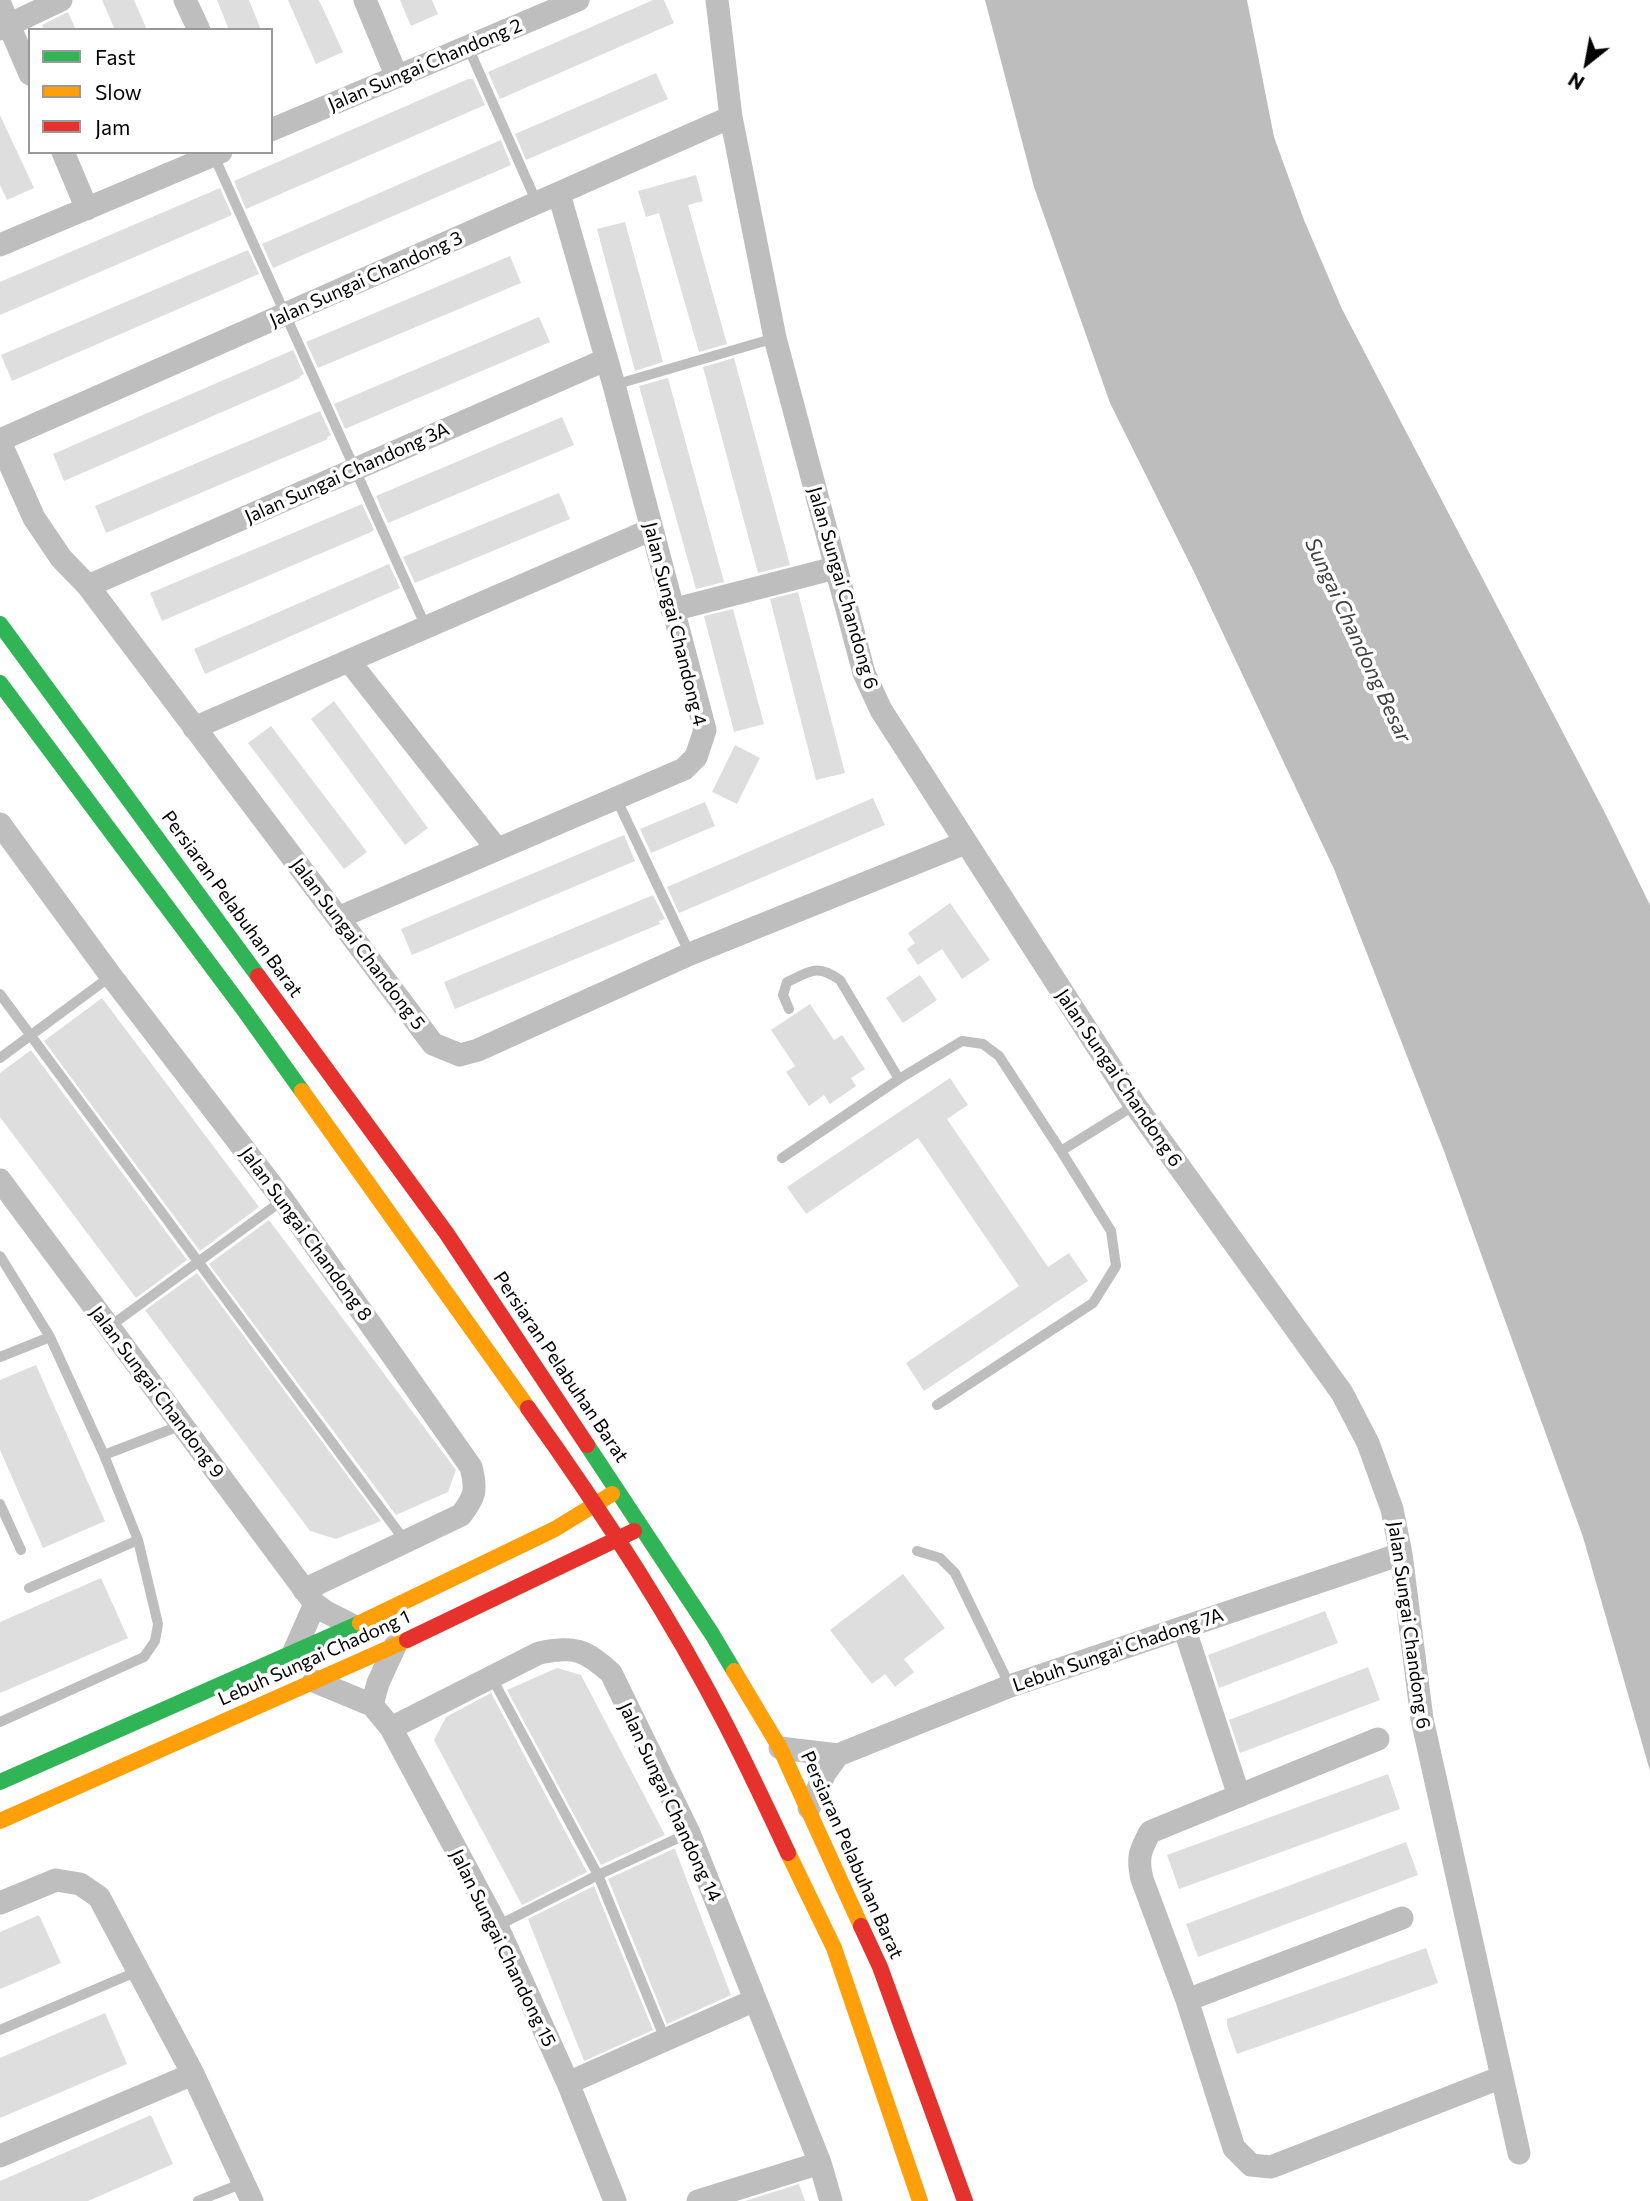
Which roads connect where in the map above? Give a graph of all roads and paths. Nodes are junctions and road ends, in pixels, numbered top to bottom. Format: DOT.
graph roads {
  1 [pos="61,0"];
  2 [pos="185,0"];
  3 [pos="365,0"];
  4 [pos="578,0"];
  5 [pos="717,0"];
  6 [pos="551,5"];
  7 [pos="3,19"];
  8 [pos="198,28"];
  9 [pos="468,47"];
  10 [pos="28,70"];
  11 [pos="397,77"];
  12 [pos="731,117"];
  13 [pos="273,129"];
  14 [pos="64,154"];
  15 [pos="217,154"];
  16 [pos="559,194"];
  17 [pos="537,203"];
  18 [pos="87,209"];
  19 [pos="0,246"];
  20 [pos="285,314"];
  21 [pos="775,338"];
  22 [pos="605,360"];
  23 [pos="614,385"];
  24 [pos="0,441"];
  25 [pos="355,469"];
  26 [pos="650,530"];
  27 [pos="835,568"];
  28 [pos="88,586"];
  29 [pos="672,610"];
  30 [pos="0,625"];
  31 [pos="426,627"];
  32 [pos="349,661"];
  33 [pos="0,683"];
  34 [pos="194,728"];
  35 [pos="617,798"];
  36 [pos="1,826"];
  37 [pos="965,843"];
  38 [pos="497,849"];
  39 [pos="340,917"];
  40 [pos="691,954"];
  41 [pos="111,976"];
  42 [pos="0,994"];
  43 [pos="272,994"];
  44 [pos="789,1009"];
  45 [pos="244,1010"];
  46 [pos="31,1035"];
  47 [pos="0,1058"];
  48 [pos="899,1079"];
  49 [pos="1135,1105"];
  50 [pos="1061,1151"];
  51 [pos="782,1158"];
  52 [pos="0,1180"];
  53 [pos="284,1200"];
  54 [pos="0,1256"];
  55 [pos="198,1262"];
  56 [pos="109,1327"];
  57 [pos="50,1337"];
  58 [pos="0,1357"];
  59 [pos="937,1405"];
  60 [pos="182,1425"];
  61 [pos="560,1452"];
  62 [pos="104,1455"];
  63 [pos="563,1481"];
  64 [pos="618,1491"];
  65 [pos="0,1504"];
  66 [pos="593,1504"];
  67 [pos="560,1509"];
  68 [pos="641,1527"];
  69 [pos="555,1529"];
  70 [pos="617,1539"];
  71 [pos="138,1540"];
  72 [pos="405,1541"];
  73 [pos="20,1550"];
  74 [pos="917,1551"];
  75 [pos="1401,1554"];
  76 [pos="583,1557"];
  77 [pos="648,1587"];
  78 [pos="29,1588"];
  79 [pos="309,1597"];
  80 [pos="355,1626"];
  81 [pos="1184,1627"];
  82 [pos="396,1646"];
  83 [pos="293,1654"];
  84 [pos="492,1678"];
  85 [pos="314,1681"];
  86 [pos="1010,1686"];
  87 [pos="372,1704"];
  88 [pos="0,1722"];
  89 [pos="391,1728"];
  90 [pos="1378,1739"];
  91 [pos="780,1748"];
  92 [pos="838,1755"];
  93 [pos="0,1782"];
  94 [pos="1239,1796"];
  95 [pos="809,1808"];
  96 [pos="0,1821"];
  97 [pos="689,1833"];
  98 [pos="598,1875"];
  99 [pos="0,1903"];
  100 [pos="1402,1918"];
  101 [pos="497,1926"];
  102 [pos="138,1971"];
  103 [pos="755,2000"];
  104 [pos="1187,2000"];
  105 [pos="0,2030"];
  106 [pos="665,2039"];
  107 [pos="193,2074"];
  108 [pos="1502,2077"];
  109 [pos="568,2083"];
  110 [pos="1519,2152"];
  111 [pos="0,2156"];
  112 [pos="820,2162"];
  113 [pos="247,2192"];
  114 [pos="722,2198"];
  115 [pos="198,2201"];
  116 [pos="615,2201"];
  117 [pos="698,2201"];
  118 [pos="831,2201"];
  119 [pos="920,2201"];
  120 [pos="965,2201"];
  1 -- 7 [label="street"];
  2 -- 8 [label="street"];
  3 -- 11 [label="street"];
  4 -- 6 [label="street, Jalan Sungai Chandong 2"];
  5 -- 12 [label="street, Jalan Sungai Chandong 6"];
  6 -- 9 [label="street, Jalan Sungai Chandong 2"];
  7 -- 10 [label="street"];
  9 -- 11 [label="street, Jalan Sungai Chandong 2"];
  9 -- 17 [label="lane"];
  11 -- 13 [label="street, Jalan Sungai Chandong 2"];
  12 -- 16 [label="street, Jalan Sungai Chandong 3"];
  12 -- 21 [label="street, Jalan Sungai Chandong 6"];
  14 -- 18 [label="street"];
  15 -- 18 [label="street"];
  15 -- 20 [label="lane"];
  16 -- 17 [label="street, Jalan Sungai Chandong 3"];
  16 -- 22 [label="street, Jalan Sungai Chandong 4"];
  17 -- 20 [label="street, Jalan Sungai Chandong 3"];
  18 -- 19 [label="street"];
  20 -- 24 [label="street, Jalan Sungai Chandong 3"];
  20 -- 25 [label="lane"];
  21 -- 23 [label="lane"];
  21 -- 27 [label="street, Jalan Sungai Chandong 6"];
  22 -- 23 [label="street, Jalan Sungai Chandong 4"];
  22 -- 25 [label="street, Jalan Sungai Chandong 3A"];
  23 -- 26 [label="street, Jalan Sungai Chandong 4"];
  24 -- 28 [label="street, Jalan Sungai Chandong 5"];
  25 -- 28 [label="street, Jalan Sungai Chandong 3A"];
  25 -- 31 [label="lane"];
  26 -- 29 [label="street, Jalan Sungai Chandong 4"];
  26 -- 31 [label="street"];
  27 -- 29 [label="street"];
  27 -- 37 [label="street, Jalan Sungai Chandong 6"];
  28 -- 34 [label="street, Jalan Sungai Chandong 5"];
  29 -- 35 [label="street, Jalan Sungai Chandong 4"];
  30 -- 43 [label="street, Persiaran Pelabuhan Barat"];
  31 -- 32 [label="street"];
  32 -- 34 [label="street"];
  32 -- 38 [label="street"];
  33 -- 45 [label="street"];
  34 -- 39 [label="street, Jalan Sungai Chandong 5"];
  35 -- 38 [label="street, Jalan Sungai Chandong 4"];
  35 -- 40 [label="lane"];
  36 -- 41 [label="street, Jalan Sungai Chandong 8"];
  37 -- 40 [label="street, Jalan Sungai Chandong 5"];
  37 -- 49 [label="street, Jalan Sungai Chandong 6"];
  38 -- 39 [label="street, Jalan Sungai Chandong 4"];
  39 -- 40 [label="street, Jalan Sungai Chandong 5"];
  41 -- 46 [label="lane"];
  41 -- 53 [label="street, Jalan Sungai Chandong 8"];
  42 -- 46 [label="lane"];
  43 -- 45 [label="street"];
  43 -- 64 [label="street, Persiaran Pelabuhan Barat"];
  44 -- 48 [label="lane"];
  45 -- 61 [label="street"];
  46 -- 47 [label="lane"];
  46 -- 55 [label="lane"];
  48 -- 50 [label="lane"];
  48 -- 51 [label="lane"];
  49 -- 50 [label="lane"];
  49 -- 75 [label="street, Jalan Sungai Chandong 6"];
  50 -- 59 [label="lane"];
  52 -- 56 [label="street, Jalan Sungai Chandong 9"];
  53 -- 55 [label="lane"];
  53 -- 72 [label="street, Jalan Sungai Chandong 8"];
  54 -- 57 [label="lane"];
  55 -- 56 [label="lane"];
  55 -- 72 [label="lane"];
  56 -- 60 [label="street, Jalan Sungai Chandong 9"];
  57 -- 58 [label="lane"];
  57 -- 62 [label="lane"];
  60 -- 62 [label="lane"];
  60 -- 79 [label="street, Jalan Sungai Chandong 9"];
  61 -- 63 [label="street"];
  61 -- 66 [label="street"];
  62 -- 71 [label="lane"];
  64 -- 66 [label="street, Lebuh Sungai Chadong 1"];
  64 -- 68 [label="street, Persiaran Pelabuhan Barat"];
  65 -- 73 [label="lane"];
  66 -- 69 [label="street, Lebuh Sungai Chadong 1"];
  66 -- 70 [label="street"];
  67 -- 69 [label="street"];
  68 -- 70 [label="street, Lebuh Sungai Chadong 1"];
  68 -- 91 [label="street, Persiaran Pelabuhan Barat"];
  69 -- 80 [label="street, Lebuh Sungai Chadong 1"];
  70 -- 76 [label="street, Lebuh Sungai Chadong 1"];
  70 -- 77 [label="street"];
  71 -- 78 [label="lane"];
  71 -- 88 [label="lane"];
  72 -- 79 [label="street, Jalan Sungai Chandong 8"];
  74 -- 86 [label="lane"];
  75 -- 81 [label="street, Lebuh Sungai Chadong 7A"];
  75 -- 108 [label="street, Jalan Sungai Chandong 6"];
  76 -- 77 [label="street"];
  76 -- 82 [label="street, Lebuh Sungai Chadong 1"];
  77 -- 119 [label="street"];
  79 -- 80 [label="street, Jalan Sungai Chandong 9"];
  79 -- 83 [label="street"];
  80 -- 83 [label="street, Lebuh Sungai Chadong 1"];
  81 -- 86 [label="street, Lebuh Sungai Chadong 7A"];
  81 -- 94 [label="street"];
  82 -- 85 [label="street, Lebuh Sungai Chadong 1"];
  82 -- 87 [label="street"];
  83 -- 93 [label="street, Lebuh Sungai Chadong 1"];
  84 -- 89 [label="street, Jalan Sungai Chandong 14"];
  84 -- 97 [label="street, Jalan Sungai Chandong 14"];
  84 -- 98 [label="lane"];
  85 -- 87 [label="street"];
  85 -- 96 [label="street, Lebuh Sungai Chadong 1"];
  86 -- 92 [label="street, Lebuh Sungai Chadong 7A"];
  87 -- 89 [label="street, Jalan Sungai Chandong 15"];
  89 -- 101 [label="street, Jalan Sungai Chandong 15"];
  90 -- 94 [label="street"];
  91 -- 92 [label="street"];
  91 -- 95 [label="street, Persiaran Pelabuhan Barat"];
  92 -- 95 [label="street"];
  94 -- 104 [label="street"];
  95 -- 120 [label="street, Persiaran Pelabuhan Barat"];
  97 -- 98 [label="lane"];
  97 -- 103 [label="street, Jalan Sungai Chandong 14"];
  98 -- 101 [label="lane"];
  98 -- 106 [label="lane"];
  99 -- 102 [label="street"];
  100 -- 104 [label="street"];
  101 -- 109 [label="street, Jalan Sungai Chandong 15"];
  102 -- 105 [label="lane"];
  102 -- 107 [label="street"];
  103 -- 106 [label="street"];
  103 -- 112 [label="street, Jalan Sungai Chandong 14"];
  104 -- 108 [label="street"];
  106 -- 109 [label="street"];
  107 -- 111 [label="street"];
  107 -- 113 [label="street"];
  108 -- 110 [label="street, Jalan Sungai Chandong 6"];
  109 -- 116 [label="street, Jalan Sungai Chandong 15"];
  112 -- 114 [label="street"];
  112 -- 118 [label="street, Jalan Sungai Chandong 14"];
  113 -- 115 [label="lane"];
  114 -- 117 [label="street"];
}
